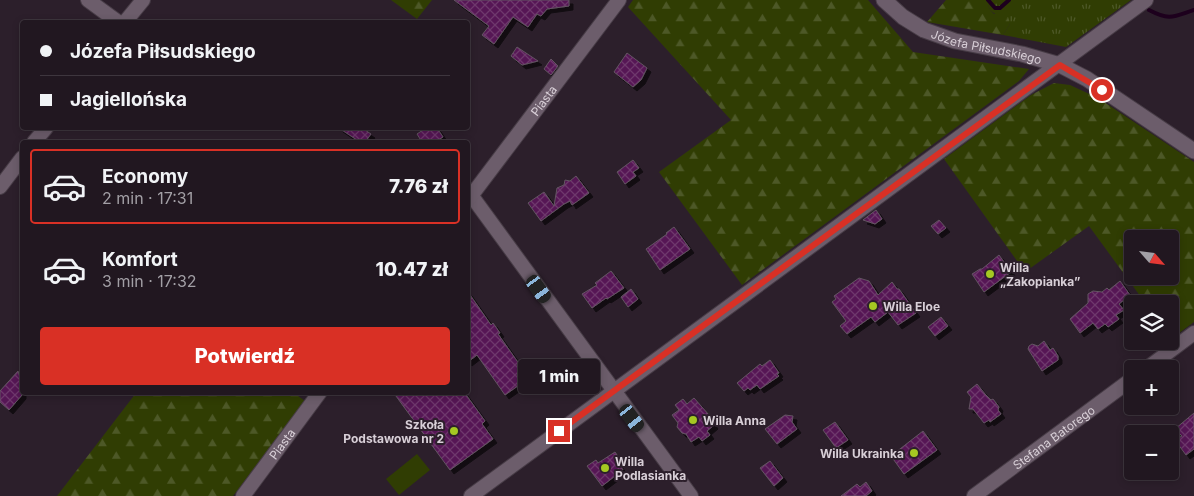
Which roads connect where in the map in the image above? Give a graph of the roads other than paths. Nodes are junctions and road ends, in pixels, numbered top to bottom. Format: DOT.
graph roads {
  1 [pos="88,0"];
  2 [pos="143,0"];
  3 [pos="619,0"];
  4 [pos="884,0"];
  5 [pos="1146,0"];
  6 [pos="115,20"];
  7 [pos="128,20"];
  8 [pos="1060,65"];
  9 [pos="44,130"];
  10 [pos="36,140"];
  11 [pos="1194,151"];
  12 [pos="20,161"];
  13 [pos="0,188"];
  14 [pos="470,197"];
  15 [pos="470,199"];
  16 [pos="1194,333"];
  17 [pos="1158,360"];
  18 [pos="1124,384"];
  19 [pos="613,391"];
  20 [pos="318,395"];
  21 [pos="243,496"];
  22 [pos="471,496"];
  23 [pos="691,496"];
  24 [pos="974,496"];
  1 -- 6 [label="street"];
  2 -- 7 [label="street"];
  3 -- 14 [label="street, Piasta"];
  4 -- 8 [label="street, Józefa Piłsudskiego"];
  5 -- 8 [label="street"];
  8 -- 11 [label="street, Józefa Piłsudskiego"];
  8 -- 19 [label="street"];
  9 -- 10 [label="street"];
  12 -- 13 [label="street"];
  15 -- 19 [label="street"];
  16 -- 17 [label="street"];
  18 -- 24 [label="street, Stefana Batorego"];
  19 -- 22 [label="street"];
  19 -- 23 [label="street"];
  20 -- 21 [label="street, Piasta"];
}
